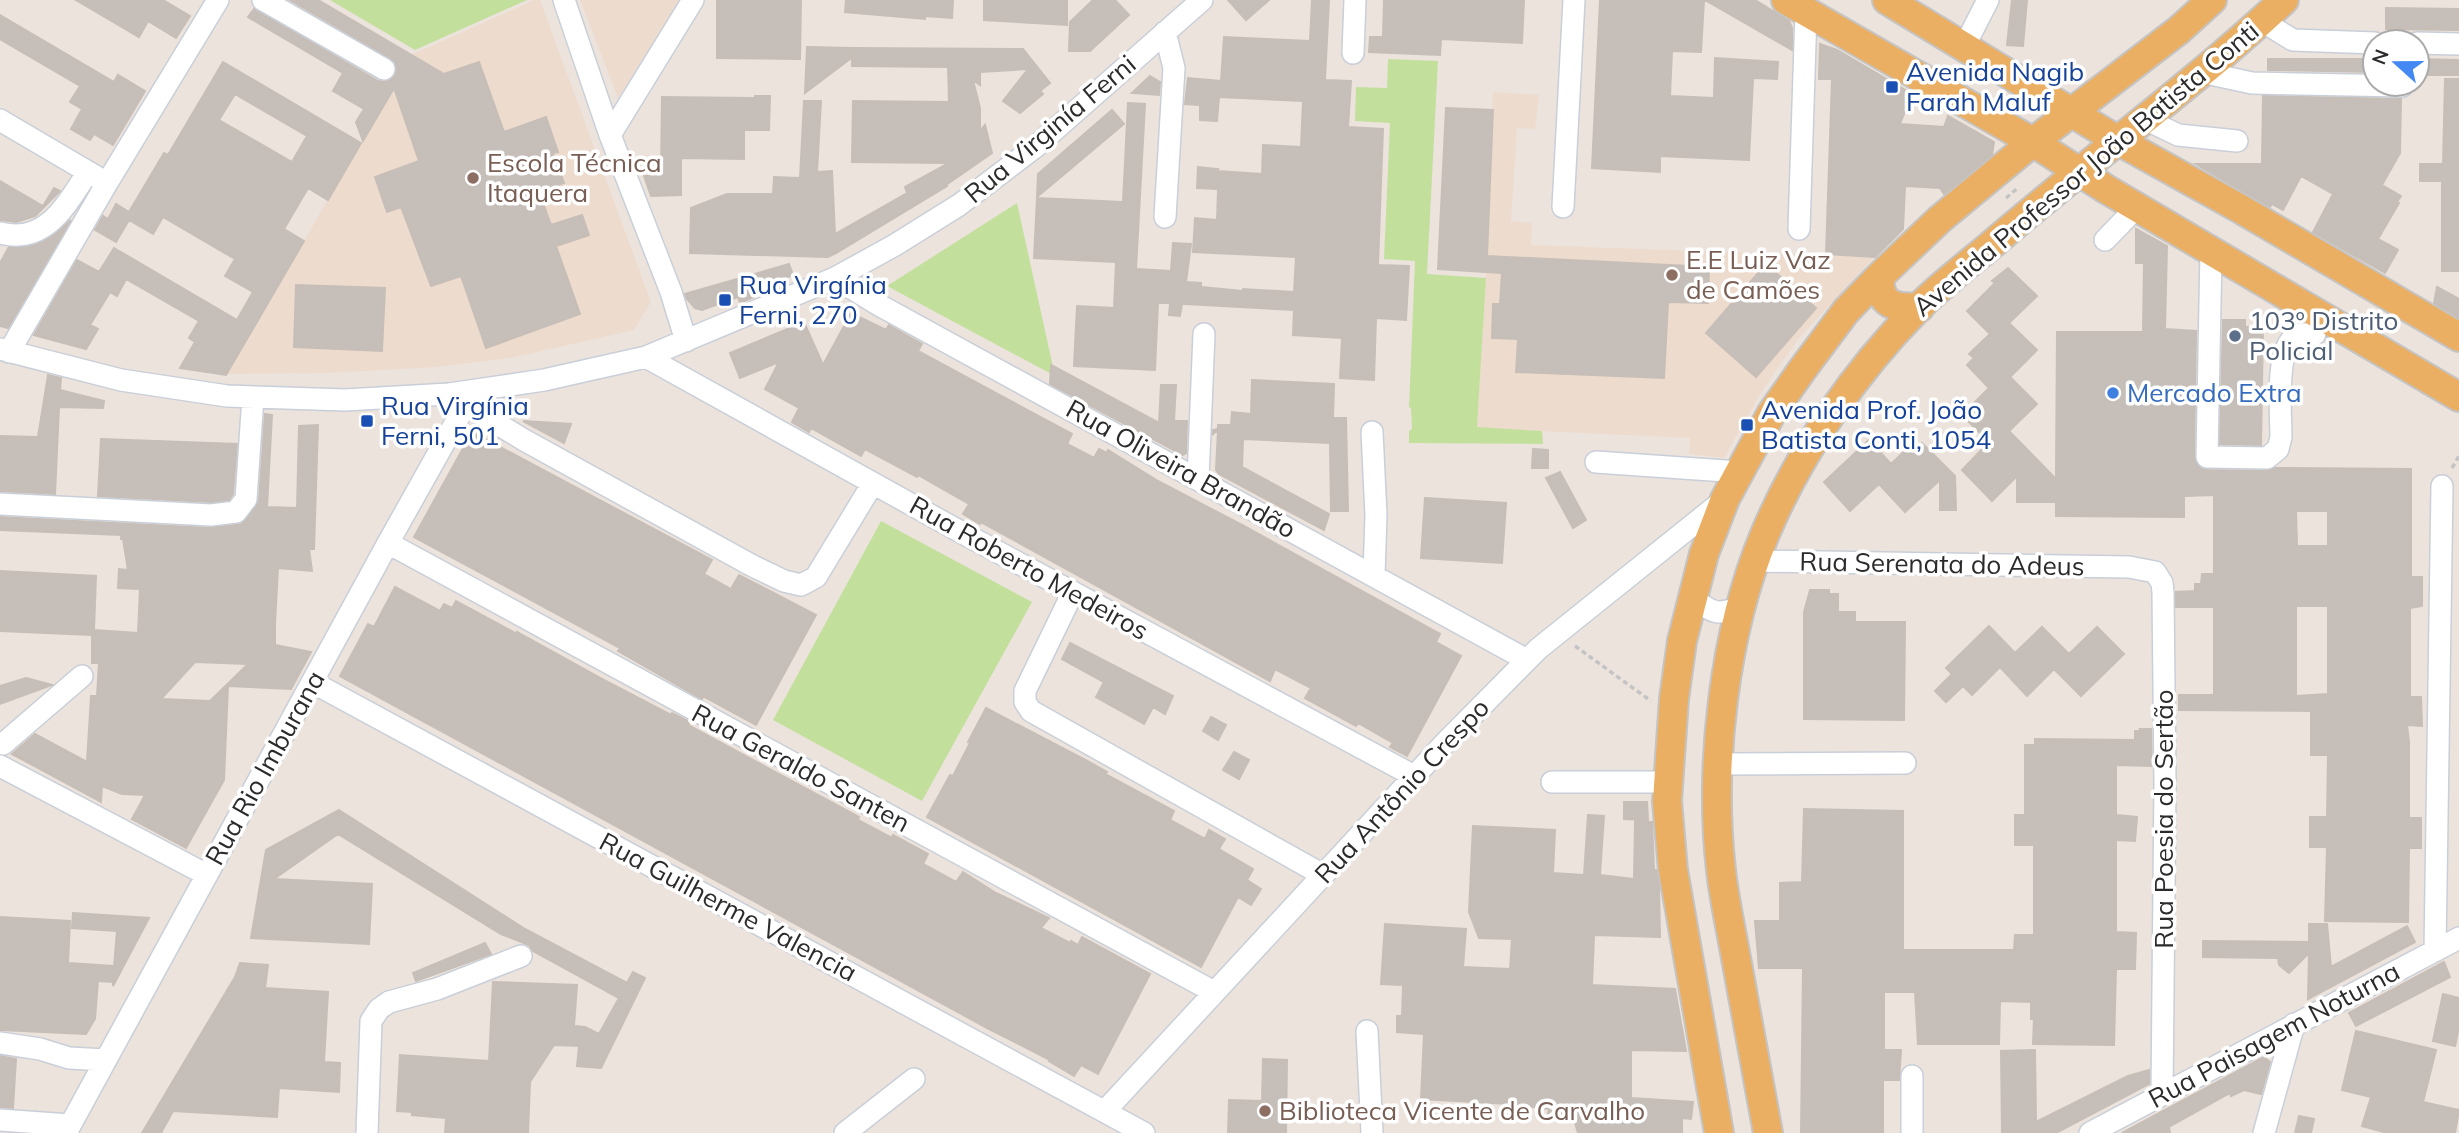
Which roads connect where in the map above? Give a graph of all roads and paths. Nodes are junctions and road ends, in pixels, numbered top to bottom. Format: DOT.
graph roads {
  1 [pos="263,0"];
  2 [pos="564,0"];
  3 [pos="693,0"];
  4 [pos="1202,0"];
  5 [pos="1355,0"];
  6 [pos="1574,0"];
  7 [pos="1887,0"];
  8 [pos="1988,0"];
  9 [pos="2212,0"];
  10 [pos="2284,0"];
  11 [pos="212,2"];
  12 [pos="1796,6"];
  13 [pos="2262,21"];
  14 [pos="1165,32"];
  15 [pos="2361,42"];
  16 [pos="2431,43"];
  17 [pos="2459,44"];
  18 [pos="1964,47"];
  19 [pos="1353,53"];
  20 [pos="384,69"];
  21 [pos="2201,72"];
  22 [pos="2361,85"];
  23 [pos="2074,113"];
  24 [pos="2143,118"];
  25 [pos="0,120"];
  26 [pos="610,135"];
  27 [pos="2117,140"];
  28 [pos="2237,141"];
  29 [pos="2034,142"];
  30 [pos="2078,171"];
  31 [pos="88,172"];
  32 [pos="107,183"];
  33 [pos="1563,207"];
  34 [pos="2137,207"];
  35 [pos="1165,217"];
  36 [pos="1799,229"];
  37 [pos="0,233"];
  38 [pos="2105,240"];
  39 [pos="2211,251"];
  40 [pos="1880,276"];
  41 [pos="835,278"];
  42 [pos="1920,307"];
  43 [pos="1846,311"];
  44 [pos="1204,334"];
  45 [pos="2315,334"];
  46 [pos="2459,337"];
  47 [pos="1891,338"];
  48 [pos="686,341"];
  49 [pos="5,350"];
  50 [pos="646,357"];
  51 [pos="253,397"];
  52 [pos="2459,397"];
  53 [pos="457,399"];
  54 [pos="1371,432"];
  55 [pos="1596,462"];
  56 [pos="1740,472"];
  57 [pos="1198,479"];
  58 [pos="873,483"];
  59 [pos="2442,485"];
  60 [pos="1725,499"];
  61 [pos="0,504"];
  62 [pos="388,542"];
  63 [pos="1756,561"];
  64 [pos="2129,568"];
  65 [pos="1374,575"];
  66 [pos="1073,592"];
  67 [pos="1694,598"];
  68 [pos="1742,606"];
  69 [pos="1558,633"];
  70 [pos="1527,660"];
  71 [pos="82,676"];
  72 [pos="312,682"];
  73 [pos="1673,716"];
  74 [pos="3,744"];
  75 [pos="1905,763"];
  76 [pos="1718,764"];
  77 [pos="0,766"];
  78 [pos="1414,776"];
  79 [pos="1552,782"];
  80 [pos="1668,782"];
  81 [pos="1323,874"];
  82 [pos="207,875"];
  83 [pos="2459,938"];
  84 [pos="2435,951"];
  85 [pos="521,956"];
  86 [pos="1214,992"];
  87 [pos="2294,1024"];
  88 [pos="1367,1031"];
  89 [pos="0,1043"];
  90 [pos="106,1060"];
  91 [pos="1912,1076"];
  92 [pos="914,1079"];
  93 [pos="2162,1094"];
  94 [pos="1105,1111"];
  95 [pos="0,1120"];
  96 [pos="69,1129"];
  97 [pos="367,1133"];
  98 [pos="845,1133"];
  99 [pos="1144,1133"];
  100 [pos="1372,1133"];
  101 [pos="1719,1133"];
  102 [pos="1768,1133"];
  103 [pos="1912,1133"];
  104 [pos="2090,1133"];
  105 [pos="2264,1133"];
  1 -- 20 [label="street"];
  2 -- 26 [label="street"];
  3 -- 26 [label="street"];
  4 -- 14 [label="street, Rua Virginía Ferni"];
  5 -- 19 [label="street"];
  6 -- 33 [label="street"];
  7 -- 18 [label="main road"];
  8 -- 18 [label="street"];
  9 -- 23 [label="main road, Avenida Professor João Batista Conti"];
  10 -- 13 [label="main road, Avenida Professor João Batista Conti"];
  11 -- 32 [label="street"];
  12 -- 29 [label="main road"];
  12 -- 36 [label="street"];
  13 -- 15 [label="street"];
  13 -- 21 [label="main road, Avenida Professor João Batista Conti"];
  14 -- 35 [label="street"];
  14 -- 41 [label="street, Rua Virginía Ferni"];
  16 -- 17 [label="street"];
  18 -- 23 [label="main road"];
  21 -- 22 [label="street"];
  21 -- 24 [label="main road, Avenida Professor João Batista Conti"];
  23 -- 27 [label="main road"];
  23 -- 29 [label="main road, Avenida Professor João Batista Conti"];
  24 -- 27 [label="main road, Avenida Professor João Batista Conti"];
  24 -- 28 [label="street"];
  25 -- 31 [label="street"];
  26 -- 48 [label="street"];
  27 -- 30 [label="main road, Avenida Professor João Batista Conti"];
  27 -- 46 [label="main road"];
  29 -- 30 [label="main road"];
  29 -- 40 [label="main road, Avenida Professor João Batista Conti"];
  30 -- 34 [label="main road"];
  30 -- 42 [label="main road, Avenida Professor João Batista Conti"];
  31 -- 32 [label="street"];
  31 -- 37 [label="street"];
  32 -- 49 [label="street"];
  34 -- 38 [label="street"];
  34 -- 39 [label="main road"];
  39 -- 45 [label="street"];
  39 -- 52 [label="main road"];
  40 -- 42 [label="main road"];
  40 -- 43 [label="main road, Avenida Professor João Batista Conti"];
  41 -- 48 [label="street, Rua Virginía Ferni"];
  41 -- 57 [label="street, Rua Oliveira Brandão"];
  42 -- 47 [label="main road, Avenida Professor João Batista Conti"];
  43 -- 47 [label="main road"];
  43 -- 56 [label="main road, Avenida Professor João Batista Conti"];
  44 -- 57 [label="street"];
  47 -- 63 [label="main road, Avenida Professor João Batista Conti"];
  48 -- 50 [label="street, Rua Virginía Ferni"];
  49 -- 51 [label="street, Rua Virginía Ferni"];
  50 -- 53 [label="street, Rua Virginía Ferni"];
  50 -- 58 [label="street, Rua Roberto Medeiros"];
  51 -- 53 [label="street, Rua Virginía Ferni"];
  51 -- 61 [label="street"];
  53 -- 58 [label="street"];
  53 -- 62 [label="street, Rua Rio Imburana"];
  54 -- 65 [label="street"];
  55 -- 56 [label="street"];
  56 -- 60 [label="main road, Avenida Professor João Batista Conti"];
  57 -- 65 [label="street, Rua Oliveira Brandão"];
  58 -- 66 [label="street, Rua Roberto Medeiros"];
  59 -- 84 [label="street"];
  60 -- 67 [label="main road, Avenida Professor João Batista Conti"];
  60 -- 69 [label="street, Rua Antônio Crespo"];
  62 -- 72 [label="street, Rua Rio Imburana"];
  62 -- 86 [label="street, Rua Geraldo Santen"];
  63 -- 64 [label="street, Rua Serenata do Adeus"];
  63 -- 68 [label="main road, Avenida Professor João Batista Conti"];
  64 -- 93 [label="street, Rua Poesia do Sertão"];
  65 -- 70 [label="street, Rua Oliveira Brandão"];
  66 -- 78 [label="street, Rua Roberto Medeiros"];
  66 -- 81 [label="street"];
  67 -- 68 [label="street"];
  67 -- 73 [label="main road, Avenida Professor João Batista Conti"];
  68 -- 76 [label="main road, Avenida Professor João Batista Conti"];
  69 -- 70 [label="street, Rua Antônio Crespo"];
  69 -- 73 [label="path"];
  70 -- 78 [label="street, Rua Antônio Crespo"];
  71 -- 74 [label="street"];
  72 -- 82 [label="street, Rua Rio Imburana"];
  72 -- 94 [label="street, Rua Guilherme Valencia"];
  73 -- 80 [label="main road, Avenida Professor João Batista Conti"];
  75 -- 76 [label="street"];
  76 -- 102 [label="main road, Avenida Professor João Batista Conti"];
  77 -- 82 [label="street"];
  78 -- 81 [label="street, Rua Antônio Crespo"];
  79 -- 80 [label="street"];
  80 -- 101 [label="main road, Avenida Professor João Batista Conti"];
  81 -- 86 [label="street, Rua Antônio Crespo"];
  82 -- 90 [label="street, Rua Rio Imburana"];
  83 -- 84 [label="street, Rua Paisagem Noturna"];
  84 -- 87 [label="street, Rua Paisagem Noturna"];
  85 -- 97 [label="street"];
  86 -- 94 [label="street, Rua Antônio Crespo"];
  87 -- 93 [label="street, Rua Paisagem Noturna"];
  87 -- 105 [label="street"];
  88 -- 100 [label="street"];
  89 -- 90 [label="street"];
  90 -- 96 [label="street, Rua Rio Imburana"];
  91 -- 103 [label="street"];
  92 -- 98 [label="street"];
  93 -- 104 [label="street, Rua Paisagem Noturna"];
  94 -- 99 [label="street, Rua Guilherme Valencia"];
  95 -- 96 [label="street"];
}
